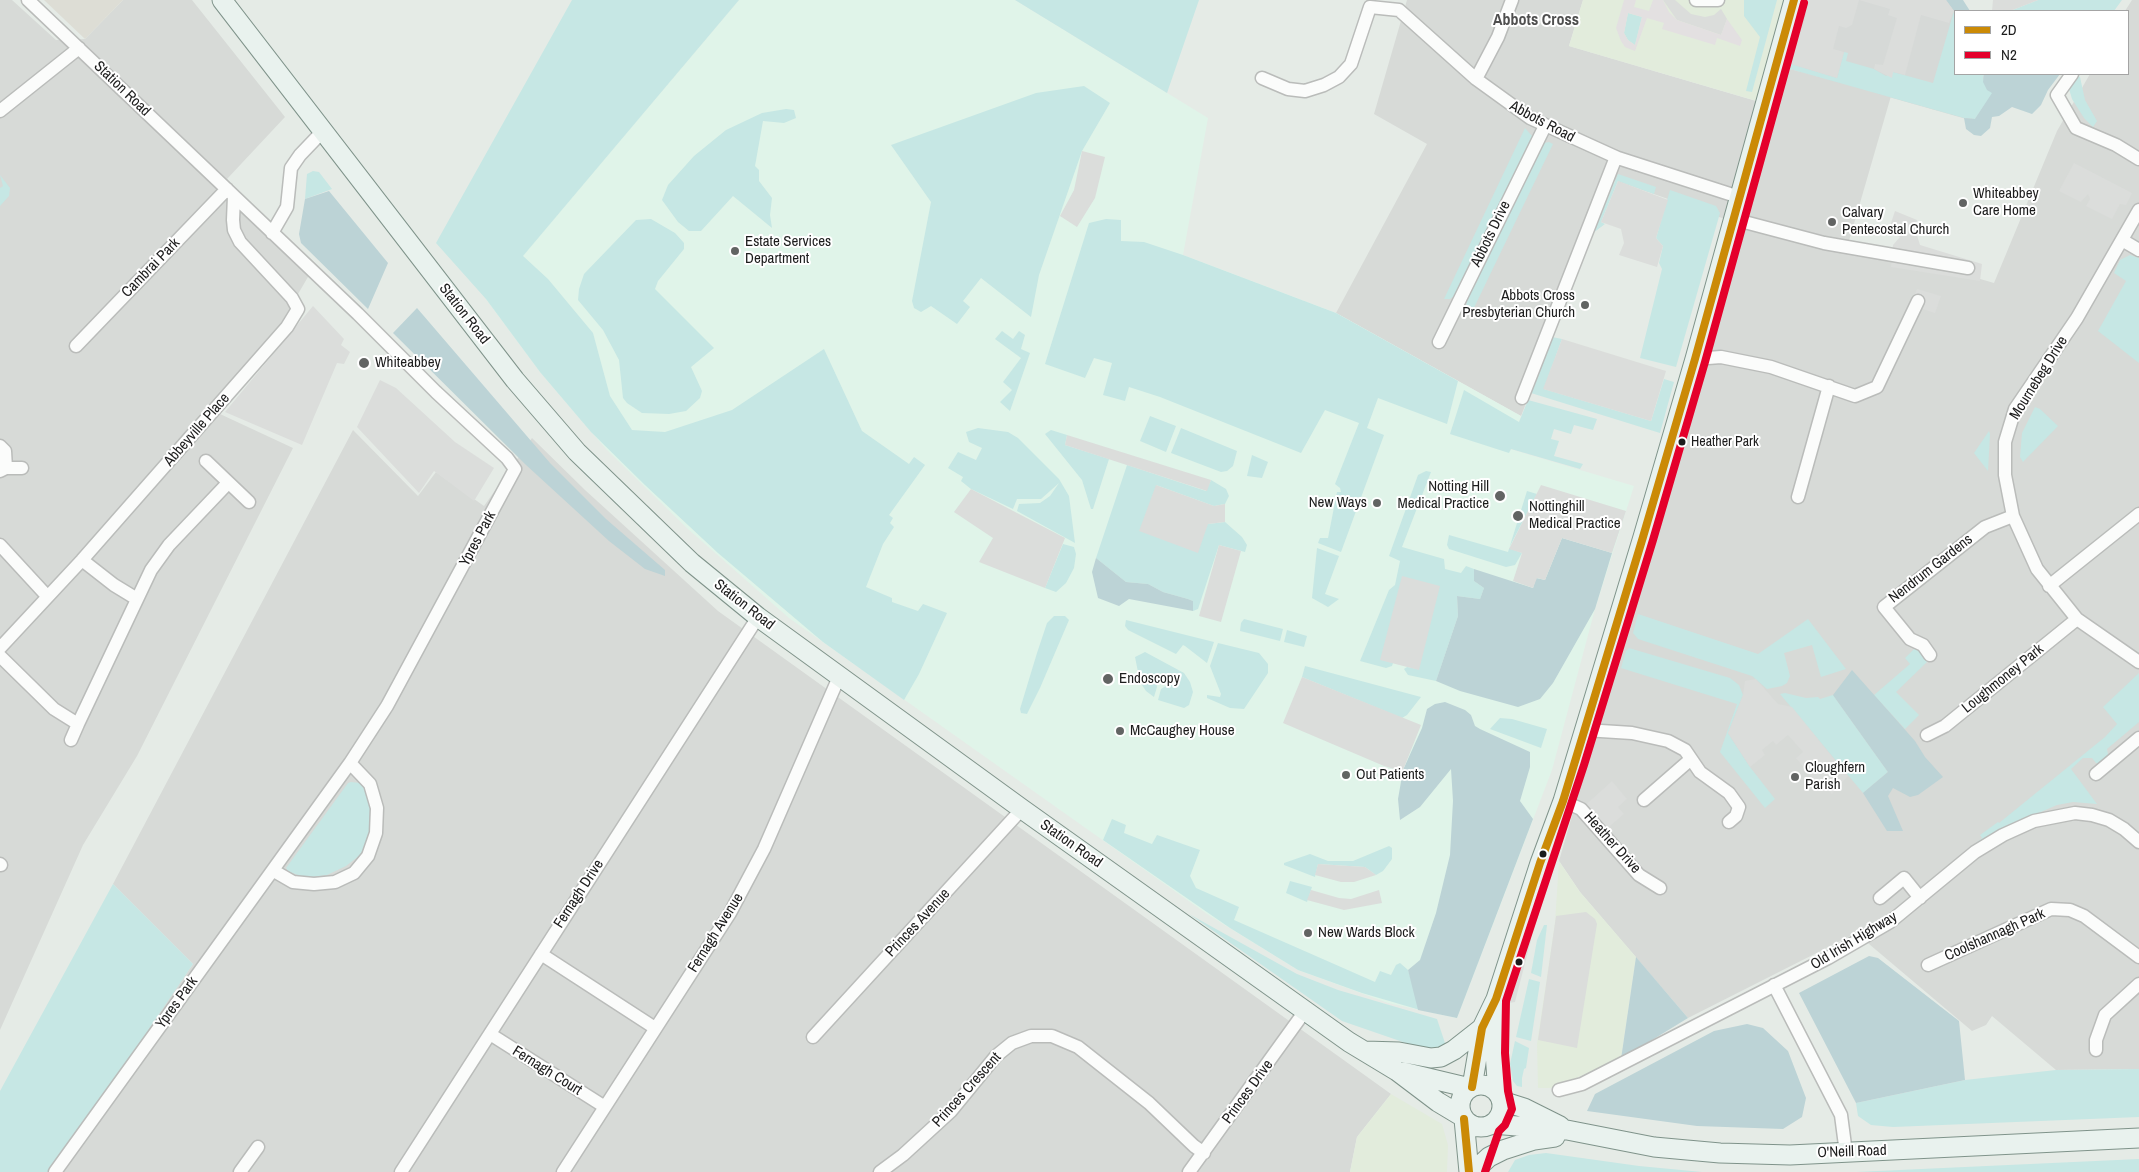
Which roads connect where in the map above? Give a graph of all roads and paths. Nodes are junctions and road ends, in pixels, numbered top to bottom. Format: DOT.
graph roads {
  1 [pos="28,0"];
  2 [pos="1512,0"];
  3 [pos="1696,0"];
  4 [pos="1718,0"];
  5 [pos="1794,0"];
  6 [pos="224,1"];
  7 [pos="79,48"];
  8 [pos="2071,75"];
  9 [pos="1262,78"];
  10 [pos="1476,79"];
  11 [pos="0,111"];
  12 [pos="1545,126"];
  13 [pos="322,132"];
  14 [pos="1616,157"];
  15 [pos="2139,159"];
  16 [pos="230,192"];
  17 [pos="1739,197"];
  18 [pos="2139,210"];
  19 [pos="1732,219"];
  20 [pos="272,233"];
  21 [pos="2122,240"];
  22 [pos="2139,250"];
  23 [pos="1968,268"];
  24 [pos="1918,301"];
  25 [pos="1439,342"];
  26 [pos="389,344"];
  27 [pos="76,346"];
  28 [pos="1695,359"];
  29 [pos="1828,386"];
  30 [pos="1522,398"];
  31 [pos="0,446"];
  32 [pos="206,461"];
  33 [pos="22,468"];
  34 [pos="3,469"];
  35 [pos="228,483"];
  36 [pos="1798,498"];
  37 [pos="249,502"];
  38 [pos="2139,514"];
  39 [pos="2014,516"];
  40 [pos="0,545"];
  41 [pos="82,560"];
  42 [pos="2050,586"];
  43 [pos="47,596"];
  44 [pos="137,599"];
  45 [pos="758,617"];
  46 [pos="2077,619"];
  47 [pos="0,648"];
  48 [pos="0,656"];
  49 [pos="1930,656"];
  50 [pos="2139,662"];
  51 [pos="839,677"];
  52 [pos="78,724"];
  53 [pos="1585,730"];
  54 [pos="1927,734"];
  55 [pos="2139,738"];
  56 [pos="71,740"];
  57 [pos="1691,759"];
  58 [pos="350,763"];
  59 [pos="2096,774"];
  60 [pos="1563,800"];
  61 [pos="1644,800"];
  62 [pos="1022,808"];
  63 [pos="1729,822"];
  64 [pos="2139,842"];
  65 [pos="274,872"];
  66 [pos="1660,888"];
  67 [pos="1880,898"];
  68 [pos="1920,898"];
  69 [pos="541,954"];
  70 [pos="2139,957"];
  71 [pos="1928,965"];
  72 [pos="2139,984"];
  73 [pos="1774,985"];
  74 [pos="1496,999"];
  75 [pos="1305,1011"];
  76 [pos="655,1028"];
  77 [pos="1482,1028"];
  78 [pos="490,1034"];
  79 [pos="813,1037"];
  80 [pos="2096,1050"];
  81 [pos="1364,1051"];
  82 [pos="1397,1071"];
  83 [pos="1471,1088"];
  84 [pos="1559,1090"];
  85 [pos="1500,1097"];
  86 [pos="605,1107"];
  87 [pos="1463,1118"];
  88 [pos="1491,1125"];
  89 [pos="1575,1132"];
  90 [pos="2139,1138"];
  91 [pos="258,1147"];
  92 [pos="1846,1152"];
  93 [pos="1204,1153"];
  94 [pos="1474,1171"];
  95 [pos="55,1172"];
  96 [pos="240,1172"];
  97 [pos="401,1172"];
  98 [pos="563,1172"];
  99 [pos="880,1172"];
  100 [pos="1189,1172"];
  1 -- 7 [label="street, Station Road"];
  2 -- 10 [label="street"];
  3 -- 4 [label="street"];
  5 -- 17 [label="main road"];
  6 -- 13 [label="main road, Station Road"];
  7 -- 11 [label="street"];
  7 -- 16 [label="street, Station Road"];
  8 -- 15 [label="street"];
  9 -- 10 [label="street, Abbots Road"];
  10 -- 12 [label="street, Abbots Road"];
  12 -- 14 [label="street, Abbots Road"];
  12 -- 25 [label="street, Abbots Drive"];
  13 -- 20 [label="street"];
  13 -- 45 [label="main road, Station Road"];
  14 -- 17 [label="street, Abbots Road"];
  14 -- 30 [label="street"];
  16 -- 20 [label="street, Station Road"];
  16 -- 27 [label="street, Cambrai Park"];
  16 -- 41 [label="street, Abbeyville Place"];
  17 -- 19 [label="main road"];
  18 -- 21 [label="street, Mournebeg Drive"];
  19 -- 23 [label="street"];
  19 -- 28 [label="main road"];
  20 -- 26 [label="street, Station Road"];
  21 -- 22 [label="street"];
  21 -- 39 [label="street, Mournebeg Drive"];
  24 -- 29 [label="street"];
  26 -- 58 [label="street, Ypres Park"];
  28 -- 29 [label="street"];
  28 -- 53 [label="main road"];
  29 -- 36 [label="street"];
  31 -- 34 [label="street"];
  32 -- 35 [label="street"];
  33 -- 34 [label="street"];
  35 -- 37 [label="street"];
  35 -- 44 [label="street"];
  38 -- 42 [label="street"];
  39 -- 42 [label="street, Mournebeg Drive"];
  39 -- 49 [label="street, Nendrum Gardens"];
  40 -- 43 [label="street"];
  41 -- 43 [label="street, Abbeyville Place"];
  41 -- 44 [label="street"];
  42 -- 46 [label="street, Mournebeg Drive"];
  43 -- 47 [label="street, Abbeyville Place"];
  44 -- 52 [label="street"];
  45 -- 51 [label="main road, Station Road"];
  45 -- 69 [label="street, Fernagh Drive"];
  46 -- 50 [label="street, Mournebeg Drive"];
  46 -- 54 [label="street, Loughmoney Park"];
  48 -- 52 [label="street"];
  51 -- 62 [label="main road, Station Road"];
  51 -- 76 [label="street, Fernagh Avenue"];
  52 -- 56 [label="street"];
  53 -- 57 [label="street"];
  53 -- 60 [label="main road"];
  55 -- 59 [label="street"];
  57 -- 61 [label="street"];
  57 -- 63 [label="street"];
  58 -- 65 [label="street, Ypres Park"];
  58 -- 65 [label="street"];
  60 -- 66 [label="street, Heather Drive"];
  60 -- 74 [label="main road"];
  62 -- 75 [label="main road, Station Road"];
  62 -- 79 [label="street, Princes Avenue"];
  64 -- 68 [label="street, Old Irish Highway"];
  65 -- 95 [label="street, Ypres Park"];
  67 -- 68 [label="street"];
  68 -- 73 [label="street, Old Irish Highway"];
  69 -- 76 [label="street"];
  69 -- 78 [label="street, Fernagh Drive"];
  70 -- 71 [label="street, Coolshannagh Park"];
  72 -- 80 [label="street"];
  73 -- 84 [label="street, Old Irish Highway"];
  73 -- 92 [label="street"];
  74 -- 77 [label="main road"];
  74 -- 85 [label="main road"];
  75 -- 81 [label="main road, Station Road"];
  75 -- 93 [label="street, Princes Drive"];
  76 -- 86 [label="street, Fernagh Avenue"];
  77 -- 81 [label="main road"];
  77 -- 83 [label="main road"];
  78 -- 86 [label="street, Fernagh Court"];
  78 -- 97 [label="street, Fernagh Drive"];
  81 -- 82 [label="main road, Station Road"];
  82 -- 83 [label="main road, Station Road"];
  82 -- 87 [label="main road, Station Road"];
  83 -- 85 [label="main road"];
  83 -- 87 [label="main road"];
  85 -- 88 [label="main road"];
  85 -- 89 [label="main road, O'Neill Road"];
  86 -- 98 [label="street, Fernagh Avenue"];
  87 -- 88 [label="main road"];
  87 -- 94 [label="main road"];
  88 -- 89 [label="main road, O'Neill Road"];
  88 -- 94 [label="main road"];
  89 -- 92 [label="main road, O'Neill Road"];
  89 -- 94 [label="main road"];
  90 -- 92 [label="main road, O'Neill Road"];
  91 -- 96 [label="street"];
  93 -- 99 [label="street, Princes Crescent"];
  93 -- 100 [label="street, Princes Drive"];
}
